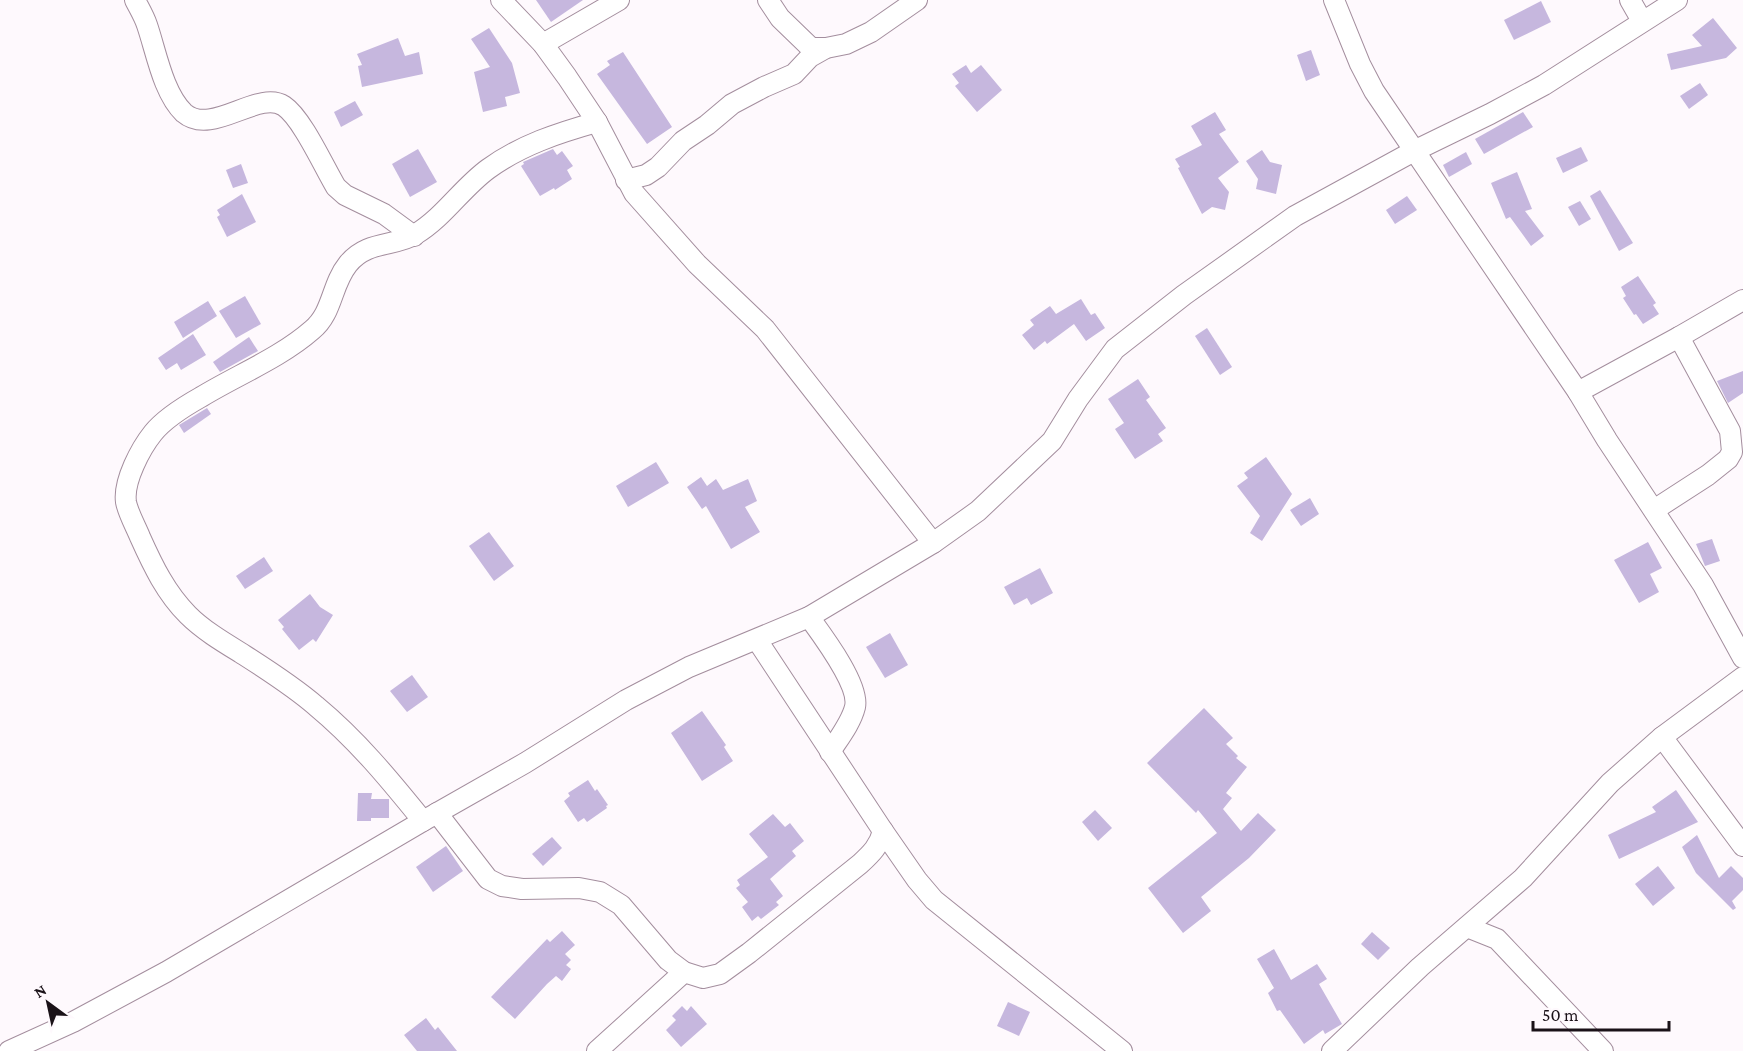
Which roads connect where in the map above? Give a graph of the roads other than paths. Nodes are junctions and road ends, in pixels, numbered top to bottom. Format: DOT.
graph roads {
  1 [pos="135,0"];
  2 [pos="501,0"];
  3 [pos="619,0"];
  4 [pos="768,0"];
  5 [pos="917,0"];
  6 [pos="1334,0"];
  7 [pos="1629,0"];
  8 [pos="1677,0"];
  9 [pos="1642,21"];
  10 [pos="543,44"];
  11 [pos="826,48"];
  12 [pos="597,122"];
  13 [pos="1414,151"];
  14 [pos="626,180"];
  15 [pos="414,236"];
  16 [pos="1743,300"];
  17 [pos="1679,337"];
  18 [pos="1578,392"];
  19 [pos="1654,510"];
  20 [pos="933,543"];
  21 [pos="809,617"];
  22 [pos="757,640"];
  23 [pos="1743,658"];
  24 [pos="1743,677"];
  25 [pos="1662,737"];
  26 [pos="830,752"];
  27 [pos="430,817"];
  28 [pos="883,831"];
  29 [pos="1743,846"];
  30 [pos="1493,905"];
  31 [pos="1467,927"];
  32 [pos="1497,939"];
  33 [pos="684,972"];
  34 [pos="9,1051"];
  35 [pos="597,1051"];
  36 [pos="1122,1051"];
  37 [pos="1332,1051"];
  38 [pos="1604,1051"];
  1 -- 15 [label="street"];
  2 -- 10 [label="street"];
  3 -- 10 [label="street"];
  4 -- 11 [label="street"];
  5 -- 11 [label="street"];
  6 -- 13 [label="street"];
  7 -- 9 [label="street"];
  8 -- 9 [label="street"];
  9 -- 13 [label="street"];
  10 -- 12 [label="street"];
  11 -- 14 [label="street"];
  12 -- 14 [label="street"];
  12 -- 15 [label="street"];
  13 -- 18 [label="street"];
  13 -- 20 [label="street"];
  14 -- 20 [label="street"];
  15 -- 27 [label="street"];
  16 -- 17 [label="street"];
  17 -- 18 [label="street"];
  17 -- 19 [label="street"];
  18 -- 19 [label="street"];
  19 -- 23 [label="street"];
  20 -- 21 [label="street"];
  21 -- 22 [label="street"];
  21 -- 26 [label="street"];
  22 -- 26 [label="street"];
  22 -- 27 [label="street"];
  24 -- 25 [label="street"];
  25 -- 29 [label="street"];
  25 -- 30 [label="street"];
  26 -- 28 [label="street"];
  27 -- 33 [label="street"];
  27 -- 34 [label="street"];
  28 -- 33 [label="street"];
  28 -- 36 [label="street"];
  30 -- 31 [label="street"];
  30 -- 32 [label="street"];
  31 -- 32 [label="street"];
  31 -- 37 [label="street"];
  32 -- 38 [label="street"];
  33 -- 35 [label="street"];
}
